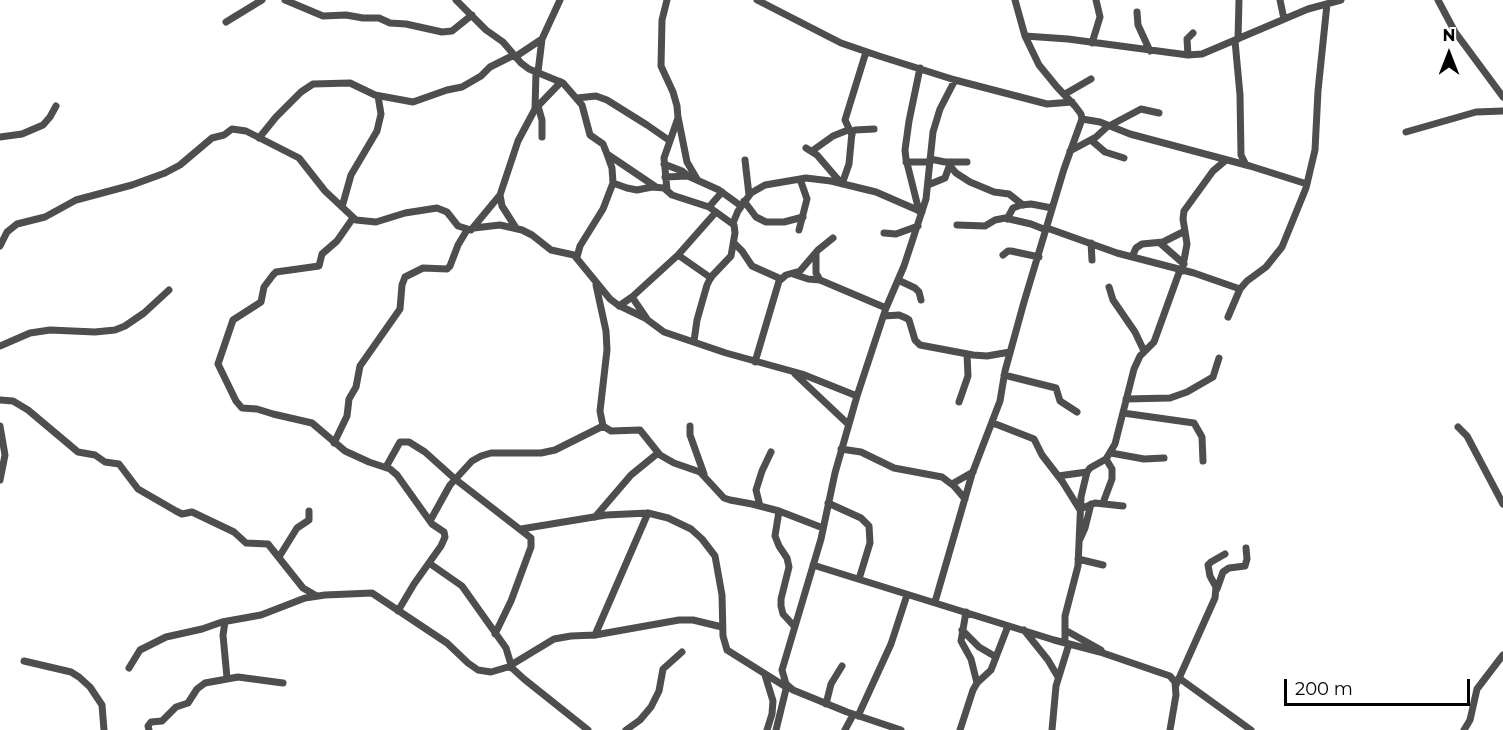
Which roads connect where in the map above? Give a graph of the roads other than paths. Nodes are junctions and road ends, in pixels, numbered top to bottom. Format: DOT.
graph roads {
  1 [pos="262,0"];
  2 [pos="285,0"];
  3 [pos="456,0"];
  4 [pos="560,0"];
  5 [pos="667,0"];
  6 [pos="757,0"];
  7 [pos="1015,0"];
  8 [pos="1096,0"];
  9 [pos="1239,0"];
  10 [pos="1280,0"];
  11 [pos="1341,0"];
  12 [pos="1437,0"];
  13 [pos="1327,4"];
  14 [pos="1137,12"];
  15 [pos="472,15"];
  16 [pos="1284,19"];
  17 [pos="226,22"];
  18 [pos="1193,33"];
  19 [pos="1025,36"];
  20 [pos="542,39"];
  21 [pos="1237,40"];
  22 [pos="1092,43"];
  23 [pos="1150,51"];
  24 [pos="866,52"];
  25 [pos="515,56"];
  26 [pos="1188,56"];
  27 [pos="920,68"];
  28 [pos="537,72"];
  29 [pos="1091,79"];
  30 [pos="955,80"];
  31 [pos="561,82"];
  32 [pos="1065,94"];
  33 [pos="378,96"];
  34 [pos="1503,97"];
  35 [pos="577,98"];
  36 [pos="1072,102"];
  37 [pos="56,106"];
  38 [pos="536,107"];
  39 [pos="1503,111"];
  40 [pos="1159,113"];
  41 [pos="678,117"];
  42 [pos="1082,119"];
  43 [pos="1108,126"];
  44 [pos="873,129"];
  45 [pos="850,132"];
  46 [pos="1406,132"];
  47 [pos="0,137"];
  48 [pos="542,137"];
  49 [pos="259,138"];
  50 [pos="1090,140"];
  51 [pos="670,141"];
  52 [pos="1070,152"];
  53 [pos="607,154"];
  54 [pos="1124,158"];
  55 [pos="745,160"];
  56 [pos="930,160"];
  57 [pos="1226,160"];
  58 [pos="906,162"];
  59 [pos="967,162"];
  60 [pos="664,164"];
  61 [pos="950,164"];
  62 [pos="1246,165"];
  63 [pos="688,176"];
  64 [pos="665,177"];
  65 [pos="697,179"];
  66 [pos="800,179"];
  67 [pos="613,183"];
  68 [pos="842,184"];
  69 [pos="1307,184"];
  70 [pos="928,185"];
  71 [pos="656,187"];
  72 [pos="667,190"];
  73 [pos="722,192"];
  74 [pos="500,195"];
  75 [pos="745,201"];
  76 [pos="1023,205"];
  77 [pos="342,207"];
  78 [pos="709,207"];
  79 [pos="1052,208"];
  80 [pos="716,212"];
  81 [pos="920,212"];
  82 [pos="803,217"];
  83 [pos="353,218"];
  84 [pos="1007,219"];
  85 [pos="733,223"];
  86 [pos="957,225"];
  87 [pos="918,226"];
  88 [pos="516,228"];
  89 [pos="470,229"];
  90 [pos="1047,229"];
  91 [pos="799,230"];
  92 [pos="1185,231"];
  93 [pos="884,233"];
  94 [pos="833,238"];
  95 [pos="734,243"];
  96 [pos="1090,243"];
  97 [pos="1160,243"];
  98 [pos="0,246"];
  99 [pos="816,253"];
  100 [pos="678,255"];
  101 [pos="1004,255"];
  102 [pos="577,257"];
  103 [pos="1039,257"];
  104 [pos="1132,257"];
  105 [pos="1092,260"];
  106 [pos="1182,268"];
  107 [pos="793,274"];
  108 [pos="711,278"];
  109 [pos="781,279"];
  110 [pos="820,280"];
  111 [pos="898,280"];
  112 [pos="596,282"];
  113 [pos="1109,287"];
  114 [pos="1240,289"];
  115 [pos="169,290"];
  116 [pos="632,297"];
  117 [pos="921,300"];
  118 [pos="618,306"];
  119 [pos="886,308"];
  120 [pos="884,316"];
  121 [pos="1228,317"];
  122 [pos="649,321"];
  123 [pos="694,341"];
  124 [pos="0,345"];
  125 [pos="1144,351"];
  126 [pos="1010,352"];
  127 [pos="967,354"];
  128 [pos="1219,358"];
  129 [pos="755,362"];
  130 [pos="794,372"];
  131 [pos="1004,375"];
  132 [pos="857,396"];
  133 [pos="1126,399"];
  134 [pos="0,400"];
  135 [pos="959,402"];
  136 [pos="1077,412"];
  137 [pos="1123,413"];
  138 [pos="993,423"];
  139 [pos="848,424"];
  140 [pos="0,426"];
  141 [pos="603,426"];
  142 [pos="690,426"];
  143 [pos="1458,427"];
  144 [pos="334,443"];
  145 [pos="841,449"];
  146 [pos="771,452"];
  147 [pos="658,453"];
  148 [pos="1108,456"];
  149 [pos="1164,458"];
  150 [pos="1203,461"];
  151 [pos="387,467"];
  152 [pos="974,472"];
  153 [pos="1087,472"];
  154 [pos="0,474"];
  155 [pos="1058,476"];
  156 [pos="705,477"];
  157 [pos="455,479"];
  158 [pos="0,480"];
  159 [pos="951,484"];
  160 [pos="964,499"];
  161 [pos="828,503"];
  162 [pos="1103,503"];
  163 [pos="1091,504"];
  164 [pos="1503,504"];
  165 [pos="760,506"];
  166 [pos="1123,506"];
  167 [pos="1080,510"];
  168 [pos="309,511"];
  169 [pos="779,511"];
  170 [pos="648,513"];
  171 [pos="596,517"];
  172 [pos="430,521"];
  173 [pos="520,528"];
  174 [pos="823,528"];
  175 [pos="1079,540"];
  176 [pos="1246,548"];
  177 [pos="1225,554"];
  178 [pos="279,557"];
  179 [pos="1078,559"];
  180 [pos="429,563"];
  181 [pos="813,565"];
  182 [pos="1103,565"];
  183 [pos="859,579"];
  184 [pos="1216,590"];
  185 [pos="907,595"];
  186 [pos="317,596"];
  187 [pos="935,602"];
  188 [pos="398,611"];
  189 [pos="966,612"];
  190 [pos="225,622"];
  191 [pos="794,626"];
  192 [pos="1008,626"];
  193 [pos="722,627"];
  194 [pos="962,630"];
  195 [pos="1024,630"];
  196 [pos="1065,630"];
  197 [pos="495,634"];
  198 [pos="595,635"];
  199 [pos="1067,643"];
  200 [pos="682,652"];
  201 [pos="508,654"];
  202 [pos="1105,654"];
  203 [pos="996,657"];
  204 [pos="1502,659"];
  205 [pos="24,661"];
  206 [pos="512,666"];
  207 [pos="842,666"];
  208 [pos="129,668"];
  209 [pos="499,669"];
  210 [pos="765,675"];
  211 [pos="1058,677"];
  212 [pos="227,678"];
  213 [pos="1177,681"];
  214 [pos="977,683"];
  215 [pos="283,684"];
  216 [pos="786,686"];
  217 [pos="826,704"];
  218 [pos="855,715"];
  219 [pos="847,726"];
  220 [pos="1247,729"];
  221 [pos="104,730"];
  222 [pos="149,730"];
  223 [pos="588,730"];
  224 [pos="626,730"];
  225 [pos="767,730"];
  226 [pos="776,730"];
  227 [pos="839,730"];
  228 [pos="901,730"];
  229 [pos="960,730"];
  230 [pos="1052,730"];
  231 [pos="1170,730"];
  232 [pos="1464,730"];
  1 -- 17 [label="street"];
  2 -- 15 [label="street"];
  3 -- 15 [label="street"];
  4 -- 20 [label="street"];
  5 -- 41 [label="street"];
  6 -- 24 [label="street"];
  7 -- 19 [label="street"];
  8 -- 22 [label="street"];
  9 -- 21 [label="street"];
  10 -- 16 [label="street"];
  11 -- 13 [label="street"];
  12 -- 34 [label="street"];
  13 -- 16 [label="street"];
  13 -- 69 [label="street"];
  14 -- 23 [label="street"];
  15 -- 25 [label="street"];
  16 -- 21 [label="street"];
  18 -- 26 [label="street"];
  19 -- 22 [label="street"];
  19 -- 32 [label="street"];
  20 -- 25 [label="street"];
  20 -- 28 [label="street"];
  21 -- 26 [label="street"];
  21 -- 62 [label="street"];
  22 -- 23 [label="street"];
  23 -- 26 [label="street"];
  24 -- 27 [label="street"];
  24 -- 45 [label="street"];
  25 -- 28 [label="street"];
  25 -- 33 [label="street"];
  27 -- 30 [label="street"];
  27 -- 58 [label="street"];
  28 -- 31 [label="street"];
  28 -- 38 [label="street"];
  29 -- 32 [label="street"];
  30 -- 36 [label="street"];
  30 -- 56 [label="street"];
  31 -- 35 [label="street"];
  31 -- 38 [label="street"];
  32 -- 36 [label="street"];
  33 -- 49 [label="street"];
  33 -- 77 [label="street"];
  35 -- 51 [label="street"];
  35 -- 53 [label="street"];
  36 -- 42 [label="street"];
  37 -- 47 [label="street"];
  38 -- 48 [label="street"];
  38 -- 74 [label="street"];
  39 -- 46 [label="street"];
  40 -- 43 [label="street"];
  41 -- 51 [label="street"];
  41 -- 65 [label="street"];
  42 -- 43 [label="street"];
  42 -- 52 [label="street"];
  43 -- 50 [label="street"];
  43 -- 57 [label="street"];
  44 -- 45 [label="street"];
  45 -- 68 [label="street"];
  45 -- 68 [label="street"];
  49 -- 77 [label="street"];
  49 -- 98 [label="street"];
  50 -- 52 [label="street"];
  50 -- 54 [label="street"];
  51 -- 60 [label="street"];
  52 -- 79 [label="street"];
  53 -- 67 [label="street"];
  53 -- 71 [label="street"];
  55 -- 75 [label="street"];
  56 -- 58 [label="street"];
  56 -- 61 [label="street"];
  56 -- 70 [label="street"];
  57 -- 62 [label="street"];
  57 -- 92 [label="street"];
  58 -- 81 [label="street"];
  59 -- 61 [label="street"];
  60 -- 63 [label="street"];
  60 -- 64 [label="street"];
  61 -- 70 [label="street"];
  61 -- 76 [label="street"];
  62 -- 69 [label="street"];
  63 -- 64 [label="street"];
  63 -- 65 [label="street"];
  64 -- 72 [label="street"];
  65 -- 73 [label="street"];
  66 -- 68 [label="street"];
  66 -- 75 [label="street"];
  66 -- 82 [label="street"];
  67 -- 71 [label="street"];
  67 -- 102 [label="street"];
  68 -- 81 [label="street"];
  69 -- 114 [label="street"];
  70 -- 81 [label="street"];
  71 -- 72 [label="street"];
  72 -- 78 [label="street"];
  73 -- 75 [label="street"];
  73 -- 78 [label="street"];
  74 -- 88 [label="street"];
  74 -- 89 [label="street"];
  75 -- 82 [label="street"];
  75 -- 85 [label="street"];
  76 -- 79 [label="street"];
  76 -- 84 [label="street"];
  77 -- 83 [label="street"];
  78 -- 80 [label="street"];
  79 -- 90 [label="street"];
  80 -- 85 [label="street"];
  80 -- 100 [label="street"];
  81 -- 87 [label="street"];
  82 -- 91 [label="street"];
  83 -- 89 [label="street"];
  83 -- 144 [label="street"];
  84 -- 86 [label="street"];
  84 -- 90 [label="street"];
  85 -- 95 [label="street"];
  87 -- 93 [label="street"];
  87 -- 111 [label="street"];
  88 -- 89 [label="street"];
  88 -- 102 [label="street"];
  89 -- 144 [label="street"];
  90 -- 96 [label="street"];
  90 -- 103 [label="street"];
  92 -- 97 [label="street"];
  92 -- 106 [label="street"];
  94 -- 99 [label="street"];
  95 -- 108 [label="street"];
  95 -- 109 [label="street"];
  96 -- 104 [label="street"];
  96 -- 105 [label="street"];
  97 -- 104 [label="street"];
  97 -- 106 [label="street"];
  99 -- 107 [label="street"];
  99 -- 110 [label="street"];
  100 -- 108 [label="street"];
  100 -- 116 [label="street"];
  101 -- 103 [label="street"];
  102 -- 112 [label="street"];
  103 -- 126 [label="street"];
  104 -- 106 [label="street"];
  106 -- 114 [label="street"];
  106 -- 125 [label="street"];
  107 -- 109 [label="street"];
  107 -- 110 [label="street"];
  108 -- 123 [label="street"];
  109 -- 129 [label="street"];
  110 -- 119 [label="street"];
  111 -- 117 [label="street"];
  111 -- 119 [label="street"];
  112 -- 118 [label="street"];
  112 -- 141 [label="street"];
  113 -- 125 [label="street"];
  114 -- 121 [label="street"];
  115 -- 124 [label="street"];
  116 -- 118 [label="street"];
  116 -- 122 [label="street"];
  118 -- 122 [label="street"];
  119 -- 120 [label="street"];
  120 -- 127 [label="street"];
  120 -- 132 [label="street"];
  122 -- 123 [label="street"];
  123 -- 129 [label="street"];
  125 -- 133 [label="street"];
  126 -- 127 [label="street"];
  126 -- 131 [label="street"];
  127 -- 135 [label="street"];
  128 -- 133 [label="street"];
  129 -- 130 [label="street"];
  130 -- 132 [label="street"];
  130 -- 139 [label="street"];
  131 -- 136 [label="street"];
  131 -- 138 [label="street"];
  132 -- 139 [label="street"];
  133 -- 137 [label="street"];
  134 -- 178 [label="street"];
  137 -- 148 [label="street"];
  137 -- 150 [label="street"];
  138 -- 152 [label="street"];
  138 -- 155 [label="street"];
  139 -- 145 [label="street"];
  140 -- 154 [label="street"];
  141 -- 147 [label="street"];
  141 -- 157 [label="street"];
  142 -- 156 [label="street"];
  143 -- 164 [label="street"];
  144 -- 151 [label="street"];
  145 -- 159 [label="street"];
  145 -- 161 [label="street"];
  146 -- 165 [label="street"];
  147 -- 156 [label="street"];
  147 -- 171 [label="street"];
  148 -- 149 [label="street"];
  148 -- 153 [label="street"];
  148 -- 162 [label="street"];
  151 -- 157 [label="street"];
  151 -- 172 [label="street"];
  152 -- 159 [label="street"];
  152 -- 160 [label="street"];
  153 -- 155 [label="street"];
  153 -- 167 [label="street"];
  154 -- 158 [label="street"];
  155 -- 167 [label="street"];
  156 -- 165 [label="street"];
  157 -- 172 [label="street"];
  157 -- 173 [label="street"];
  159 -- 160 [label="street"];
  160 -- 187 [label="street"];
  161 -- 174 [label="street"];
  161 -- 183 [label="street"];
  162 -- 163 [label="street"];
  162 -- 166 [label="street"];
  163 -- 167 [label="street"];
  163 -- 175 [label="street"];
  165 -- 169 [label="street"];
  167 -- 175 [label="street"];
  168 -- 178 [label="street"];
  169 -- 174 [label="street"];
  169 -- 191 [label="street"];
  170 -- 171 [label="street"];
  170 -- 193 [label="street"];
  170 -- 198 [label="street"];
  171 -- 173 [label="street"];
  172 -- 180 [label="street"];
  173 -- 197 [label="street"];
  174 -- 181 [label="street"];
  175 -- 179 [label="street"];
  176 -- 184 [label="street"];
  177 -- 184 [label="street"];
  178 -- 186 [label="street"];
  179 -- 182 [label="street"];
  179 -- 196 [label="street"];
  180 -- 188 [label="street"];
  180 -- 197 [label="street"];
  181 -- 183 [label="street"];
  181 -- 191 [label="street"];
  183 -- 185 [label="street"];
  184 -- 213 [label="street"];
  185 -- 187 [label="street"];
  185 -- 218 [label="street"];
  186 -- 188 [label="street"];
  186 -- 190 [label="street"];
  187 -- 189 [label="street"];
  188 -- 209 [label="street"];
  189 -- 192 [label="street"];
  189 -- 194 [label="street"];
  190 -- 208 [label="street"];
  190 -- 212 [label="street"];
  191 -- 216 [label="street"];
  192 -- 195 [label="street"];
  192 -- 203 [label="street"];
  193 -- 198 [label="street"];
  193 -- 210 [label="street"];
  194 -- 203 [label="street"];
  194 -- 214 [label="street"];
  195 -- 199 [label="street"];
  195 -- 211 [label="street"];
  196 -- 199 [label="street"];
  196 -- 202 [label="street"];
  197 -- 201 [label="street"];
  198 -- 206 [label="street"];
  199 -- 202 [label="street"];
  199 -- 211 [label="street"];
  200 -- 224 [label="street"];
  201 -- 206 [label="street"];
  201 -- 209 [label="street"];
  202 -- 213 [label="street"];
  203 -- 214 [label="street"];
  204 -- 232 [label="street"];
  205 -- 221 [label="street"];
  206 -- 209 [label="street"];
  206 -- 223 [label="street"];
  207 -- 217 [label="street"];
  210 -- 216 [label="street"];
  210 -- 225 [label="street"];
  211 -- 230 [label="street"];
  212 -- 215 [label="street"];
  212 -- 222 [label="street"];
  213 -- 220 [label="street"];
  213 -- 231 [label="street"];
  214 -- 229 [label="street"];
  216 -- 217 [label="street"];
  216 -- 226 [label="street"];
  217 -- 218 [label="street"];
  218 -- 219 [label="street"];
  218 -- 228 [label="street"];
  219 -- 227 [label="street"];
}
